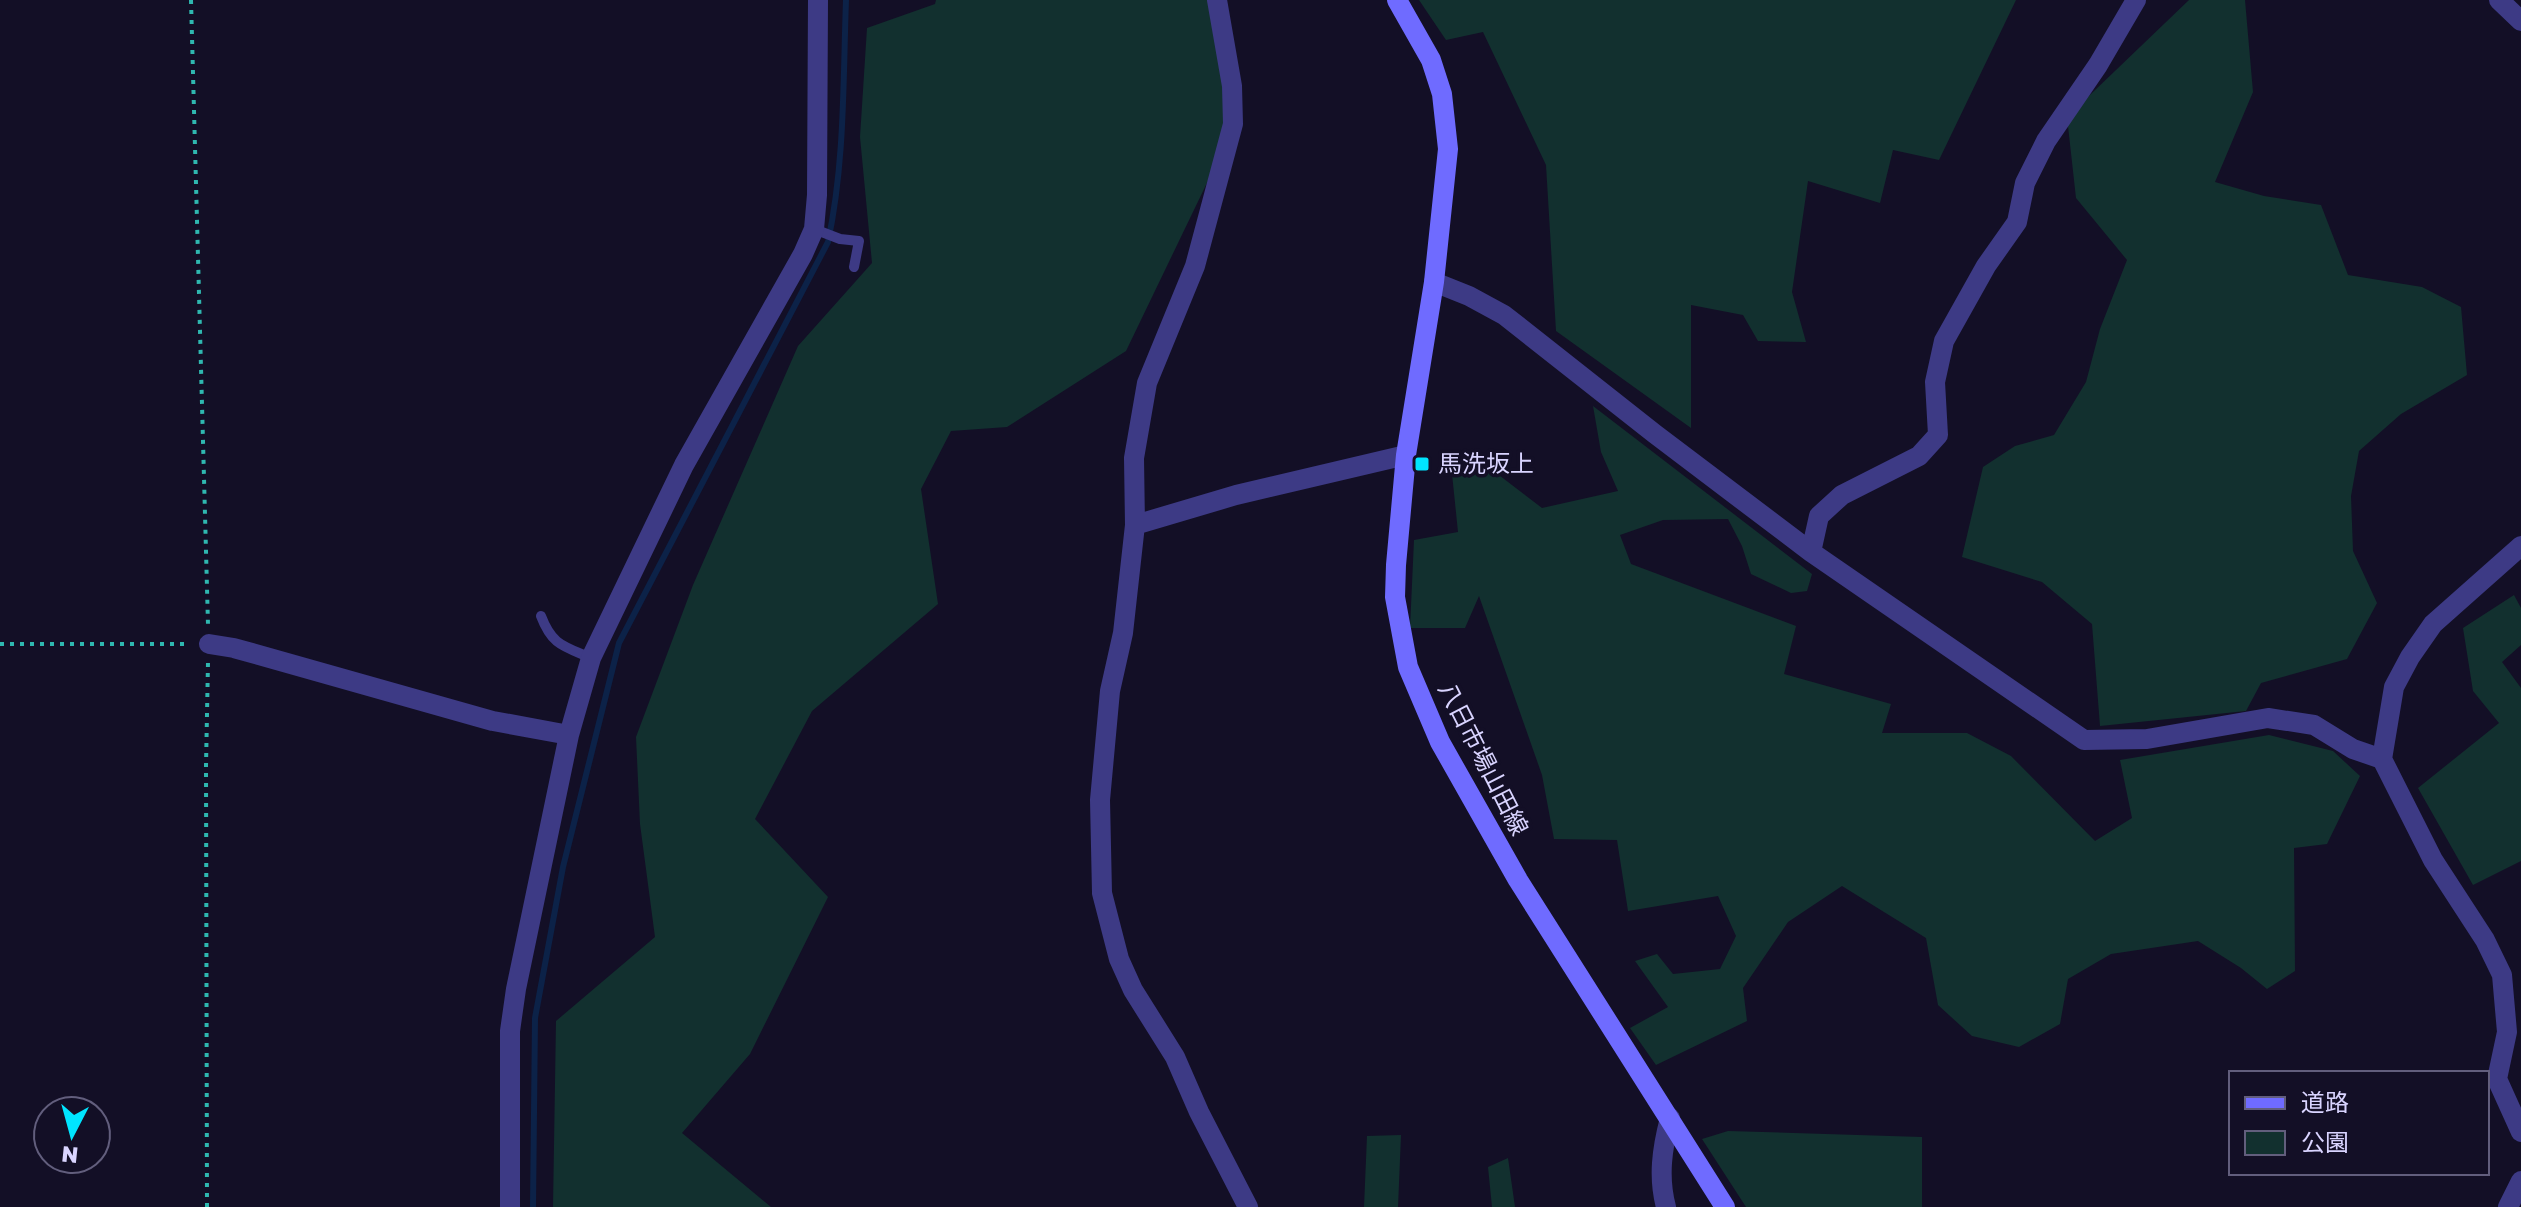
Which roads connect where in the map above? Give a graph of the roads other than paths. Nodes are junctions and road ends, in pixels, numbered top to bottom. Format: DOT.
graph roads {
  1 [pos="818,0"];
  2 [pos="1217,0"];
  3 [pos="1397,0"];
  4 [pos="2136,0"];
  5 [pos="2499,0"];
  6 [pos="2521,21"];
  7 [pos="814,229"];
  8 [pos="854,267"];
  9 [pos="1434,282"];
  10 [pos="1406,455"];
  11 [pos="1135,525"];
  12 [pos="2521,546"];
  13 [pos="1811,552"];
  14 [pos="541,616"];
  15 [pos="209,644"];
  16 [pos="591,658"];
  17 [pos="569,735"];
  18 [pos="2382,759"];
  19 [pos="1670,1118"];
  20 [pos="2521,1132"];
  21 [pos="2521,1181"];
  22 [pos="510,1207"];
  23 [pos="1248,1207"];
  24 [pos="1666,1207"];
  25 [pos="1725,1207"];
  26 [pos="2508,1207"];
  1 -- 7 [label="street"];
  2 -- 11 [label="street"];
  3 -- 9 [label="main road, 八日市場山田線"];
  4 -- 13 [label="street"];
  5 -- 6 [label="street"];
  7 -- 8 [label="lane"];
  7 -- 16 [label="street"];
  9 -- 10 [label="main road, 八日市場山田線"];
  9 -- 13 [label="street"];
  10 -- 11 [label="street"];
  10 -- 19 [label="main road, 八日市場山田線"];
  11 -- 23 [label="street"];
  12 -- 18 [label="street"];
  13 -- 18 [label="street"];
  14 -- 16 [label="lane"];
  15 -- 17 [label="street"];
  16 -- 17 [label="street"];
  17 -- 22 [label="street"];
  18 -- 20 [label="street"];
  19 -- 24 [label="street"];
  19 -- 25 [label="main road, 八日市場山田線"];
  21 -- 26 [label="street"];
}
